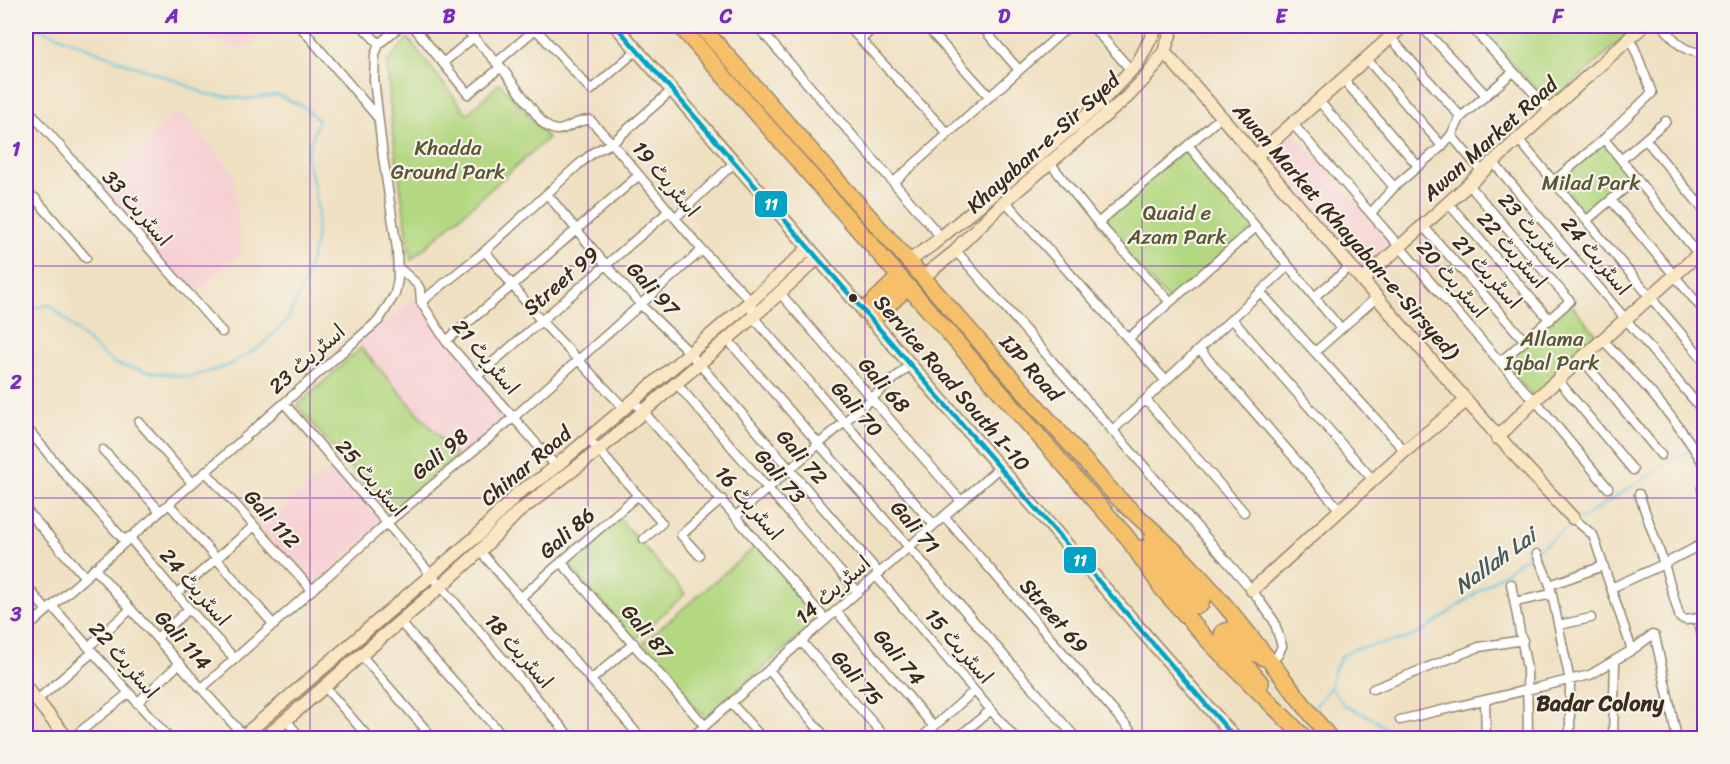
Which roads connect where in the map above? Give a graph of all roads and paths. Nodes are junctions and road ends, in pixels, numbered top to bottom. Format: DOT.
graph roads {
  1 [pos="300,26"];
  2 [pos="362,26"];
  3 [pos="399,26"];
  4 [pos="413,26"];
  5 [pos="463,26"];
  6 [pos="616,26"];
  7 [pos="680,26"];
  8 [pos="701,26"];
  9 [pos="757,26"];
  10 [pos="848,26"];
  11 [pos="876,26"];
  12 [pos="926,26"];
  13 [pos="981,26"];
  14 [pos="1069,26"];
  15 [pos="1092,26"];
  16 [pos="1157,26"];
  17 [pos="1173,26"];
  18 [pos="1403,26"];
  19 [pos="1421,26"];
  20 [pos="1470,26"];
  21 [pos="1643,26"];
  22 [pos="1663,26"];
  23 [pos="536,27"];
  24 [pos="474,37"];
  25 [pos="1390,37"];
  26 [pos="1630,37"];
  27 [pos="861,39"];
  28 [pos="379,45"];
  29 [pos="637,50"];
  30 [pos="1164,52"];
  31 [pos="1704,52"];
  32 [pos="1366,58"];
  33 [pos="443,63"];
  34 [pos="498,65"];
  35 [pos="1019,70"];
  36 [pos="1131,70"];
  37 [pos="1513,72"];
  38 [pos="1343,79"];
  39 [pos="671,91"];
  40 [pos="1486,95"];
  41 [pos="989,96"];
  42 [pos="1318,100"];
  43 [pos="26,107"];
  44 [pos="1550,110"];
  45 [pos="1222,116"];
  46 [pos="1461,117"];
  47 [pos="379,119"];
  48 [pos="1666,121"];
  49 [pos="1292,123"];
  50 [pos="948,134"];
  51 [pos="1451,135"];
  52 [pos="1518,139"];
  53 [pos="1604,139"];
  54 [pos="1645,139"];
  55 [pos="612,143"];
  56 [pos="1188,145"];
  57 [pos="1442,146"];
  58 [pos="1256,156"];
  59 [pos="1621,160"];
  60 [pos="735,162"];
  61 [pos="1493,162"];
  62 [pos="1050,163"];
  63 [pos="1418,166"];
  64 [pos="1482,172"];
  65 [pos="639,175"];
  66 [pos="1637,178"];
  67 [pos="1554,181"];
  68 [pos="894,182"];
  69 [pos="1468,184"];
  70 [pos="1394,187"];
  71 [pos="547,194"];
  72 [pos="35,198"];
  73 [pos="1611,200"];
  74 [pos="1005,201"];
  75 [pos="1448,203"];
  76 [pos="1704,210"];
  77 [pos="1371,213"];
  78 [pos="672,215"];
  79 [pos="1587,220"];
  80 [pos="1098,223"];
  81 [pos="1423,226"];
  82 [pos="1256,227"];
  83 [pos="576,229"];
  84 [pos="941,237"];
  85 [pos="1400,247"];
  86 [pos="809,248"];
  87 [pos="702,250"];
  88 [pos="485,251"];
  89 [pos="954,251"];
  90 [pos="1702,255"];
  91 [pos="86,258"];
  92 [pos="818,258"];
  93 [pos="909,261"];
  94 [pos="606,265"];
  95 [pos="1288,266"];
  96 [pos="1351,266"];
  97 [pos="398,267"];
  98 [pos="922,277"];
  99 [pos="1675,277"];
  100 [pos="1363,280"];
  101 [pos="903,282"];
  102 [pos="513,285"];
  103 [pos="779,292"];
  104 [pos="1261,292"];
  105 [pos="1314,297"];
  106 [pos="1377,297"];
  107 [pos="1650,298"];
  108 [pos="751,301"];
  109 [pos="420,302"];
  110 [pos="1170,302"];
  111 [pos="641,304"];
  112 [pos="1704,311"];
  113 [pos="868,316"];
  114 [pos="753,317"];
  115 [pos="1232,319"];
  116 [pos="1626,319"];
  117 [pos="1550,320"];
  118 [pos="542,322"];
  119 [pos="1341,329"];
  120 [pos="222,332"];
  121 [pos="1129,338"];
  122 [pos="727,339"];
  123 [pos="1603,339"];
  124 [pos="446,341"];
  125 [pos="1525,341"];
  126 [pos="1200,350"];
  127 [pos="689,352"];
  128 [pos="1315,352"];
  129 [pos="1582,359"];
  130 [pos="578,360"];
  131 [pos="1704,360"];
  132 [pos="1500,362"];
  133 [pos="698,364"];
  134 [pos="910,365"];
  135 [pos="477,376"];
  136 [pos="1558,380"];
  137 [pos="1166,381"];
  138 [pos="676,383"];
  139 [pos="871,398"];
  140 [pos="1146,400"];
  141 [pos="1466,401"];
  142 [pos="1534,401"];
  143 [pos="284,403"];
  144 [pos="629,404"];
  145 [pos="644,410"];
  146 [pos="1704,412"];
  147 [pos="514,417"];
  148 [pos="139,422"];
  149 [pos="844,422"];
  150 [pos="26,427"];
  151 [pos="1112,431"];
  152 [pos="1497,438"];
  153 [pos="589,439"];
  154 [pos="818,444"];
  155 [pos="104,450"];
  156 [pos="599,450"];
  157 [pos="1405,451"];
  158 [pos="1661,455"];
  159 [pos="1704,465"];
  160 [pos="555,466"];
  161 [pos="999,468"];
  162 [pos="789,470"];
  163 [pos="1633,470"];
  164 [pos="206,472"];
  165 [pos="1373,480"];
  166 [pos="192,483"];
  167 [pos="1608,488"];
  168 [pos="768,489"];
  169 [pos="1639,494"];
  170 [pos="638,495"];
  171 [pos="722,500"];
  172 [pos="961,501"];
  173 [pos="169,504"];
  174 [pos="26,510"];
  175 [pos="1340,510"];
  176 [pos="160,511"];
  177 [pos="1244,512"];
  178 [pos="736,516"];
  179 [pos="944,516"];
  180 [pos="1573,518"];
  181 [pos="387,523"];
  182 [pos="934,525"];
  183 [pos="1146,525"];
  184 [pos="254,526"];
  185 [pos="1127,537"];
  186 [pos="127,539"];
  187 [pos="644,539"];
  188 [pos="1704,543"];
  189 [pos="908,548"];
  190 [pos="480,551"];
  191 [pos="1537,554"];
  192 [pos="699,555"];
  193 [pos="217,558"];
  194 [pos="561,562"];
  195 [pos="1664,564"];
  196 [pos="1603,566"];
  197 [pos="94,568"];
  198 [pos="878,575"];
  199 [pos="431,576"];
  200 [pos="86,577"];
  201 [pos="1511,584"];
  202 [pos="26,585"];
  203 [pos="1550,585"];
  204 [pos="440,587"];
  205 [pos="1611,588"];
  206 [pos="312,590"];
  207 [pos="1252,590"];
  208 [pos="858,592"];
  209 [pos="176,594"];
  210 [pos="1552,594"];
  211 [pos="520,598"];
  212 [pos="1515,602"];
  213 [pos="50,608"];
  214 [pos="131,609"];
  215 [pos="189,609"];
  216 [pos="836,611"];
  217 [pos="1591,618"];
  218 [pos="826,620"];
  219 [pos="400,622"];
  220 [pos="274,625"];
  221 [pos="1559,625"];
  222 [pos="26,629"];
  223 [pos="157,638"];
  224 [pos="1523,640"];
  225 [pos="801,641"];
  226 [pos="634,643"];
  227 [pos="1704,644"];
  228 [pos="90,649"];
  229 [pos="1632,650"];
  230 [pos="361,655"];
  231 [pos="235,659"];
  232 [pos="1271,661"];
  233 [pos="1615,661"];
  234 [pos="180,663"];
  235 [pos="769,670"];
  236 [pos="591,680"];
  237 [pos="1570,681"];
  238 [pos="324,686"];
  239 [pos="26,687"];
  240 [pos="202,688"];
  241 [pos="1372,689"];
  242 [pos="974,691"];
  243 [pos="1528,691"];
  244 [pos="129,693"];
  245 [pos="37,700"];
  246 [pos="1485,700"];
  247 [pos="137,703"];
  248 [pos="731,703"];
  249 [pos="1268,703"];
  250 [pos="990,710"];
  251 [pos="286,720"];
  252 [pos="1400,720"];
  253 [pos="705,726"];
  254 [pos="934,727"];
  255 [pos="426,730"];
  256 [pos="243,737"];
  257 [pos="566,737"];
  258 [pos="67,738"];
  259 [pos="72,738"];
  260 [pos="169,738"];
  261 [pos="265,738"];
  262 [pos="301,738"];
  263 [pos="369,738"];
  264 [pos="415,738"];
  265 [pos="433,738"];
  266 [pos="505,738"];
  267 [pos="641,738"];
  268 [pos="691,738"];
  269 [pos="762,738"];
  270 [pos="826,738"];
  271 [pos="886,738"];
  272 [pos="921,738"];
  273 [pos="957,738"];
  274 [pos="1015,738"];
  275 [pos="1076,738"];
  276 [pos="1137,738"];
  277 [pos="1236,738"];
  278 [pos="1305,738"];
  279 [pos="1330,738"];
  280 [pos="1486,738"];
  281 [pos="1528,738"];
  282 [pos="1570,738"];
  283 [pos="1613,738"];
  284 [pos="1677,738"];
  1 -- 47 [label="street"];
  2 -- 28 [label="street"];
  3 -- 28 [label="street"];
  4 -- 33 [label="street"];
  5 -- 24 [label="street"];
  6 -- 29 [label="street, Service Road South I-10"];
  7 -- 101 [label="highway, IJP Road"];
  8 -- 93 [label="highway, IJP Road"];
  9 -- 68 [label="street"];
  10 -- 27 [label="street"];
  11 -- 27 [label="street"];
  12 -- 41 [label="street"];
  13 -- 35 [label="street"];
  14 -- 35 [label="street"];
  15 -- 36 [label="street"];
  16 -- 36 [label="street, Khayaban-e-Sir Syed"];
  17 -- 30 [label="street, Khayaban-e-Sir Syed"];
  18 -- 25 [label="street"];
  19 -- 40 [label="street"];
  20 -- 37 [label="street"];
  21 -- 26 [label="street, Awan Market Road"];
  22 -- 31 [label="street"];
  23 -- 29 [label="street"];
  23 -- 34 [label="street"];
  24 -- 33 [label="street"];
  24 -- 34 [label="street"];
  25 -- 32 [label="street"];
  25 -- 46 [label="street"];
  26 -- 44 [label="street, Awan Market Road"];
  26 -- 53 [label="street"];
  27 -- 50 [label="street"];
  28 -- 47 [label="street, اسٹریٹ 23"];
  29 -- 39 [label="street, Service Road South I-10"];
  30 -- 45 [label="street, Awan Market (Khayaban-e-Sirsyed)"];
  30 -- 62 [label="street, Khayaban-e-Sir Syed"];
  32 -- 38 [label="street"];
  32 -- 57 [label="street"];
  33 -- 34 [label="street"];
  34 -- 55 [label="street, اسٹریٹ 19"];
  35 -- 41 [label="street"];
  36 -- 84 [label="street, Khayaban-e-Sir Syed"];
  37 -- 40 [label="street"];
  37 -- 44 [label="street"];
  38 -- 42 [label="street"];
  38 -- 63 [label="street"];
  39 -- 55 [label="street"];
  39 -- 60 [label="street, Service Road South I-10"];
  40 -- 46 [label="street"];
  41 -- 50 [label="street"];
  42 -- 49 [label="street"];
  42 -- 70 [label="street"];
  43 -- 120 [label="street, اسٹریٹ 33"];
  44 -- 52 [label="street, Awan Market Road"];
  45 -- 56 [label="street"];
  45 -- 58 [label="street, Awan Market (Khayaban-e-Sirsyed)"];
  46 -- 51 [label="street"];
  47 -- 97 [label="street, اسٹریٹ 23"];
  48 -- 54 [label="street"];
  49 -- 58 [label="street"];
  49 -- 77 [label="street, اسٹریٹ 20"];
  50 -- 68 [label="street"];
  51 -- 57 [label="street"];
  51 -- 64 [label="street"];
  52 -- 61 [label="street, Awan Market Road"];
  52 -- 67 [label="street"];
  53 -- 59 [label="street"];
  53 -- 67 [label="street"];
  54 -- 59 [label="street"];
  54 -- 76 [label="street"];
  55 -- 65 [label="street, اسٹریٹ 19"];
  55 -- 71 [label="street"];
  56 -- 80 [label="street"];
  56 -- 82 [label="street"];
  57 -- 63 [label="street"];
  58 -- 96 [label="street, Awan Market (Khayaban-e-Sirsyed)"];
  59 -- 66 [label="street"];
  60 -- 78 [label="street, Street 99"];
  60 -- 86 [label="street, Service Road South I-10"];
  61 -- 64 [label="street, Awan Market Road"];
  61 -- 116 [label="street, اسٹریٹ 24"];
  62 -- 74 [label="street, Khayaban-e-Sir Syed"];
  62 -- 80 [label="street"];
  63 -- 70 [label="street"];
  64 -- 69 [label="street, Awan Market Road"];
  65 -- 78 [label="street, اسٹریٹ 19"];
  65 -- 83 [label="street"];
  66 -- 73 [label="street"];
  66 -- 90 [label="street"];
  67 -- 79 [label="street"];
  68 -- 84 [label="street"];
  69 -- 75 [label="street, Awan Market Road"];
  69 -- 117 [label="street, اسٹریٹ 23"];
  70 -- 77 [label="street"];
  71 -- 83 [label="street, Gali 97"];
  71 -- 88 [label="street"];
  72 -- 91 [label="street"];
  73 -- 79 [label="street"];
  73 -- 99 [label="street"];
  74 -- 89 [label="street, Khayaban-e-Sir Syed"];
  74 -- 121 [label="street"];
  75 -- 81 [label="street, Awan Market Road"];
  75 -- 117 [label="street, اسٹریٹ 22"];
  77 -- 85 [label="street, اسٹریٹ 20"];
  78 -- 87 [label="street, اسٹریٹ 19"];
  78 -- 94 [label="street, Street 99"];
  79 -- 107 [label="street"];
  80 -- 110 [label="street"];
  81 -- 85 [label="street, Awan Market Road"];
  81 -- 125 [label="street, اسٹریٹ 21"];
  82 -- 95 [label="street"];
  82 -- 110 [label="street"];
  83 -- 94 [label="street, Gali 97"];
  83 -- 102 [label="street"];
  84 -- 89 [label="street"];
  84 -- 89 [label="street"];
  84 -- 93 [label="street, Khayaban-e-Sir Syed"];
  85 -- 100 [label="street, Awan Market Road"];
  85 -- 132 [label="street, اسٹریٹ 20"];
  86 -- 92 [label="street, Service Road South I-10"];
  86 -- 108 [label="street, Chinar Road"];
  87 -- 108 [label="street, اسٹریٹ 19"];
  87 -- 111 [label="street, Gali 98"];
  88 -- 102 [label="street"];
  88 -- 109 [label="street"];
  89 -- 98 [label="street, Khayaban-e-Sir Syed"];
  89 -- 151 [label="street"];
  90 -- 99 [label="street"];
  92 -- 103 [label="street, Chinar Road"];
  92 -- 113 [label="street, Service Road South I-10"];
  93 -- 98 [label="highway, IJP Road"];
  94 -- 111 [label="street, Gali 97"];
  94 -- 118 [label="street, Street 99"];
  95 -- 104 [label="street"];
  95 -- 105 [label="street"];
  96 -- 100 [label="street, Awan Market (Khayaban-e-Sirsyed)"];
  96 -- 105 [label="street"];
  97 -- 109 [label="street, اسٹریٹ 21"];
  97 -- 143 [label="street, اسٹریٹ 23"];
  98 -- 183 [label="highway, IJP Road"];
  99 -- 107 [label="street"];
  99 -- 112 [label="street"];
  100 -- 106 [label="street, Awan Market (Khayaban-e-Sirsyed)"];
  101 -- 113 [label="highway"];
  101 -- 185 [label="highway, IJP Road"];
  102 -- 118 [label="street"];
  102 -- 124 [label="street"];
  103 -- 114 [label="street, Chinar Road"];
  103 -- 139 [label="street, Gali 68"];
  104 -- 115 [label="street"];
  104 -- 128 [label="street"];
  105 -- 119 [label="street"];
  106 -- 119 [label="street"];
  106 -- 141 [label="street, Awan Market (Khayaban-e-Sirsyed)"];
  107 -- 116 [label="street"];
  107 -- 131 [label="street"];
  108 -- 114 [label="street"];
  108 -- 127 [label="street, Chinar Road"];
  109 -- 124 [label="street, اسٹریٹ 21"];
  110 -- 121 [label="street"];
  111 -- 127 [label="street, Gali 97"];
  111 -- 130 [label="street, Gali 98"];
  113 -- 134 [label="street, Service Road South I-10"];
  114 -- 122 [label="street, Chinar Road"];
  114 -- 149 [label="street, Gali 70"];
  115 -- 126 [label="street"];
  115 -- 165 [label="street"];
  116 -- 123 [label="street"];
  116 -- 146 [label="street, اسٹریٹ 24"];
  117 -- 125 [label="street"];
  118 -- 130 [label="street"];
  118 -- 135 [label="street, Street 99"];
  119 -- 128 [label="street"];
  121 -- 137 [label="street"];
  122 -- 133 [label="street, Chinar Road"];
  122 -- 154 [label="street, Gali 71"];
  123 -- 129 [label="street"];
  123 -- 159 [label="street"];
  124 -- 135 [label="street, اسٹریٹ 21"];
  125 -- 132 [label="street"];
  126 -- 137 [label="street"];
  126 -- 175 [label="street"];
  127 -- 133 [label="street, Gali 97"];
  127 -- 144 [label="street, Chinar Road"];
  128 -- 157 [label="street"];
  129 -- 136 [label="street"];
  129 -- 158 [label="street"];
  130 -- 144 [label="street"];
  130 -- 147 [label="street, Gali 98"];
  132 -- 142 [label="street, اسٹریٹ 20"];
  133 -- 138 [label="street, Chinar Road"];
  133 -- 162 [label="street, Gali 72"];
  134 -- 139 [label="street"];
  134 -- 161 [label="street, Service Road South I-10"];
  135 -- 147 [label="street, اسٹریٹ 21"];
  136 -- 142 [label="street"];
  136 -- 163 [label="street"];
  137 -- 140 [label="street"];
  138 -- 145 [label="street, Chinar Road"];
  138 -- 168 [label="street, Gali 73"];
  139 -- 149 [label="street"];
  139 -- 172 [label="street, Gali 68"];
  140 -- 151 [label="street"];
  140 -- 177 [label="street"];
  141 -- 152 [label="street, Awan Market (Khayaban-e-Sirsyed)"];
  141 -- 157 [label="street"];
  142 -- 152 [label="street"];
  142 -- 167 [label="street, اسٹریٹ 20"];
  143 -- 164 [label="street, اسٹریٹ 23"];
  143 -- 181 [label="street, اسٹریٹ 25"];
  144 -- 145 [label="street, اسٹریٹ 16"];
  144 -- 153 [label="street, Chinar Road"];
  145 -- 156 [label="street, Chinar Road"];
  145 -- 171 [label="street, اسٹریٹ 16"];
  147 -- 160 [label="street, اسٹریٹ 21"];
  147 -- 181 [label="street, Gali 98"];
  148 -- 166 [label="street"];
  149 -- 154 [label="street"];
  149 -- 182 [label="street, Gali 70"];
  150 -- 186 [label="street, اسٹریٹ 24"];
  151 -- 207 [label="street"];
  152 -- 180 [label="street, Awan Market (Khayaban-e-Sirsyed)"];
  153 -- 156 [label="street"];
  153 -- 160 [label="street, Chinar Road"];
  154 -- 162 [label="street"];
  154 -- 189 [label="street, Gali 71"];
  155 -- 176 [label="street"];
  156 -- 170 [label="street"];
  156 -- 190 [label="street, Chinar Road"];
  157 -- 165 [label="street"];
  160 -- 199 [label="street, Chinar Road"];
  161 -- 172 [label="street, اسٹریٹ 14"];
  161 -- 277 [label="street, Service Road South I-10"];
  162 -- 168 [label="street"];
  162 -- 198 [label="street, Gali 72"];
  164 -- 166 [label="street, اسٹریٹ 23"];
  164 -- 184 [label="street, Gali 112"];
  165 -- 175 [label="street"];
  166 -- 173 [label="street, اسٹریٹ 23"];
  168 -- 178 [label="street"];
  168 -- 208 [label="street, Gali 73"];
  169 -- 195 [label="street"];
  170 -- 187 [label="street"];
  170 -- 194 [label="street, Gali 86"];
  171 -- 178 [label="street, اسٹریٹ 16"];
  171 -- 192 [label="street"];
  172 -- 179 [label="street, اسٹریٹ 14"];
  173 -- 176 [label="street, اسٹریٹ 23"];
  173 -- 193 [label="street"];
  174 -- 200 [label="street"];
  175 -- 207 [label="street"];
  176 -- 186 [label="street, اسٹریٹ 23"];
  178 -- 218 [label="street, اسٹریٹ 16"];
  179 -- 182 [label="street, اسٹریٹ 14"];
  179 -- 276 [label="street, Street 69"];
  180 -- 196 [label="street, Awan Market (Khayaban-e-Sirsyed)"];
  181 -- 199 [label="street, اسٹریٹ 25"];
  181 -- 206 [label="street, Gali 98"];
  182 -- 189 [label="street, اسٹریٹ 14"];
  183 -- 185 [label="highway"];
  183 -- 232 [label="highway, IJP Road"];
  184 -- 193 [label="street"];
  184 -- 206 [label="street, Gali 112"];
  185 -- 249 [label="highway, IJP Road"];
  186 -- 197 [label="street, اسٹریٹ 23"];
  186 -- 209 [label="street, اسٹریٹ 24"];
  188 -- 195 [label="street"];
  189 -- 198 [label="street, اسٹریٹ 14"];
  189 -- 275 [label="street, Gali 71"];
  190 -- 204 [label="street, Chinar Road"];
  190 -- 211 [label="street"];
  191 -- 203 [label="street"];
  193 -- 209 [label="street"];
  193 -- 220 [label="street"];
  194 -- 211 [label="street, Gali 86"];
  194 -- 226 [label="street, Gali 87"];
  195 -- 205 [label="street"];
  195 -- 227 [label="street"];
  196 -- 203 [label="street"];
  196 -- 205 [label="street, Awan Market (Khayaban-e-Sirsyed)"];
  197 -- 200 [label="street, اسٹریٹ 23"];
  197 -- 214 [label="street, Gali 114"];
  198 -- 208 [label="street, اسٹریٹ 14"];
  198 -- 242 [label="street, اسٹریٹ 15"];
  199 -- 204 [label="street, اسٹریٹ 25"];
  199 -- 256 [label="street, Chinar Road"];
  200 -- 213 [label="street, اسٹریٹ 23"];
  201 -- 212 [label="street"];
  202 -- 213 [label="street, اسٹریٹ 22"];
  203 -- 210 [label="street"];
  204 -- 219 [label="street, Chinar Road"];
  204 -- 257 [label="street, اسٹریٹ 18"];
  205 -- 229 [label="street, Awan Market (Khayaban-e-Sirsyed)"];
  206 -- 220 [label="street, Gali 98"];
  207 -- 232 [label="street"];
  208 -- 216 [label="street, اسٹریٹ 14"];
  209 -- 215 [label="street, اسٹریٹ 24"];
  210 -- 212 [label="street"];
  210 -- 221 [label="street"];
  211 -- 236 [label="street"];
  212 -- 224 [label="street"];
  213 -- 222 [label="street, اسٹریٹ 23"];
  213 -- 228 [label="street, اسٹریٹ 22"];
  214 -- 223 [label="street, Gali 114"];
  214 -- 228 [label="street"];
  215 -- 223 [label="street"];
  215 -- 231 [label="street, اسٹریٹ 24"];
  216 -- 218 [label="street, اسٹریٹ 14"];
  216 -- 254 [label="street, Gali 74"];
  217 -- 221 [label="street"];
  218 -- 225 [label="street, اسٹریٹ 14"];
  219 -- 230 [label="street, Chinar Road"];
  219 -- 266 [label="street"];
  220 -- 231 [label="street, Gali 98"];
  221 -- 237 [label="street"];
  223 -- 234 [label="street, Gali 114"];
  224 -- 241 [label="street"];
  224 -- 243 [label="street"];
  225 -- 235 [label="street, اسٹریٹ 14"];
  225 -- 271 [label="street, Gali 75"];
  226 -- 236 [label="street"];
  226 -- 253 [label="street, Gali 87"];
  228 -- 244 [label="street, اسٹریٹ 22"];
  228 -- 245 [label="street"];
  229 -- 233 [label="street"];
  229 -- 284 [label="street"];
  230 -- 238 [label="street, Chinar Road"];
  230 -- 255 [label="street"];
  231 -- 240 [label="street, Gali 98"];
  232 -- 249 [label="highway"];
  232 -- 279 [label="highway, IJP Road"];
  233 -- 237 [label="street"];
  233 -- 283 [label="street"];
  234 -- 240 [label="street, Gali 114"];
  234 -- 247 [label="street"];
  235 -- 248 [label="street, اسٹریٹ 14"];
  235 -- 270 [label="street"];
  236 -- 267 [label="street"];
  237 -- 243 [label="street"];
  237 -- 282 [label="street"];
  238 -- 251 [label="street, Chinar Road"];
  238 -- 263 [label="street"];
  239 -- 245 [label="street"];
  240 -- 256 [label="street, Gali 114"];
  242 -- 250 [label="street, اسٹریٹ 15"];
  242 -- 254 [label="street"];
  243 -- 246 [label="street"];
  243 -- 281 [label="street"];
  244 -- 247 [label="street, اسٹریٹ 22"];
  244 -- 259 [label="street"];
  245 -- 258 [label="street"];
  246 -- 252 [label="street"];
  246 -- 280 [label="street"];
  247 -- 260 [label="street, اسٹریٹ 22"];
  248 -- 253 [label="street, اسٹریٹ 14"];
  248 -- 269 [label="street"];
  249 -- 278 [label="highway, IJP Road"];
  250 -- 273 [label="street"];
  250 -- 274 [label="street, اسٹریٹ 15"];
  251 -- 261 [label="street, Chinar Road"];
  251 -- 262 [label="street"];
  253 -- 268 [label="street, اسٹریٹ 14"];
  254 -- 272 [label="street"];
  255 -- 264 [label="street"];
  255 -- 265 [label="street"];
}
